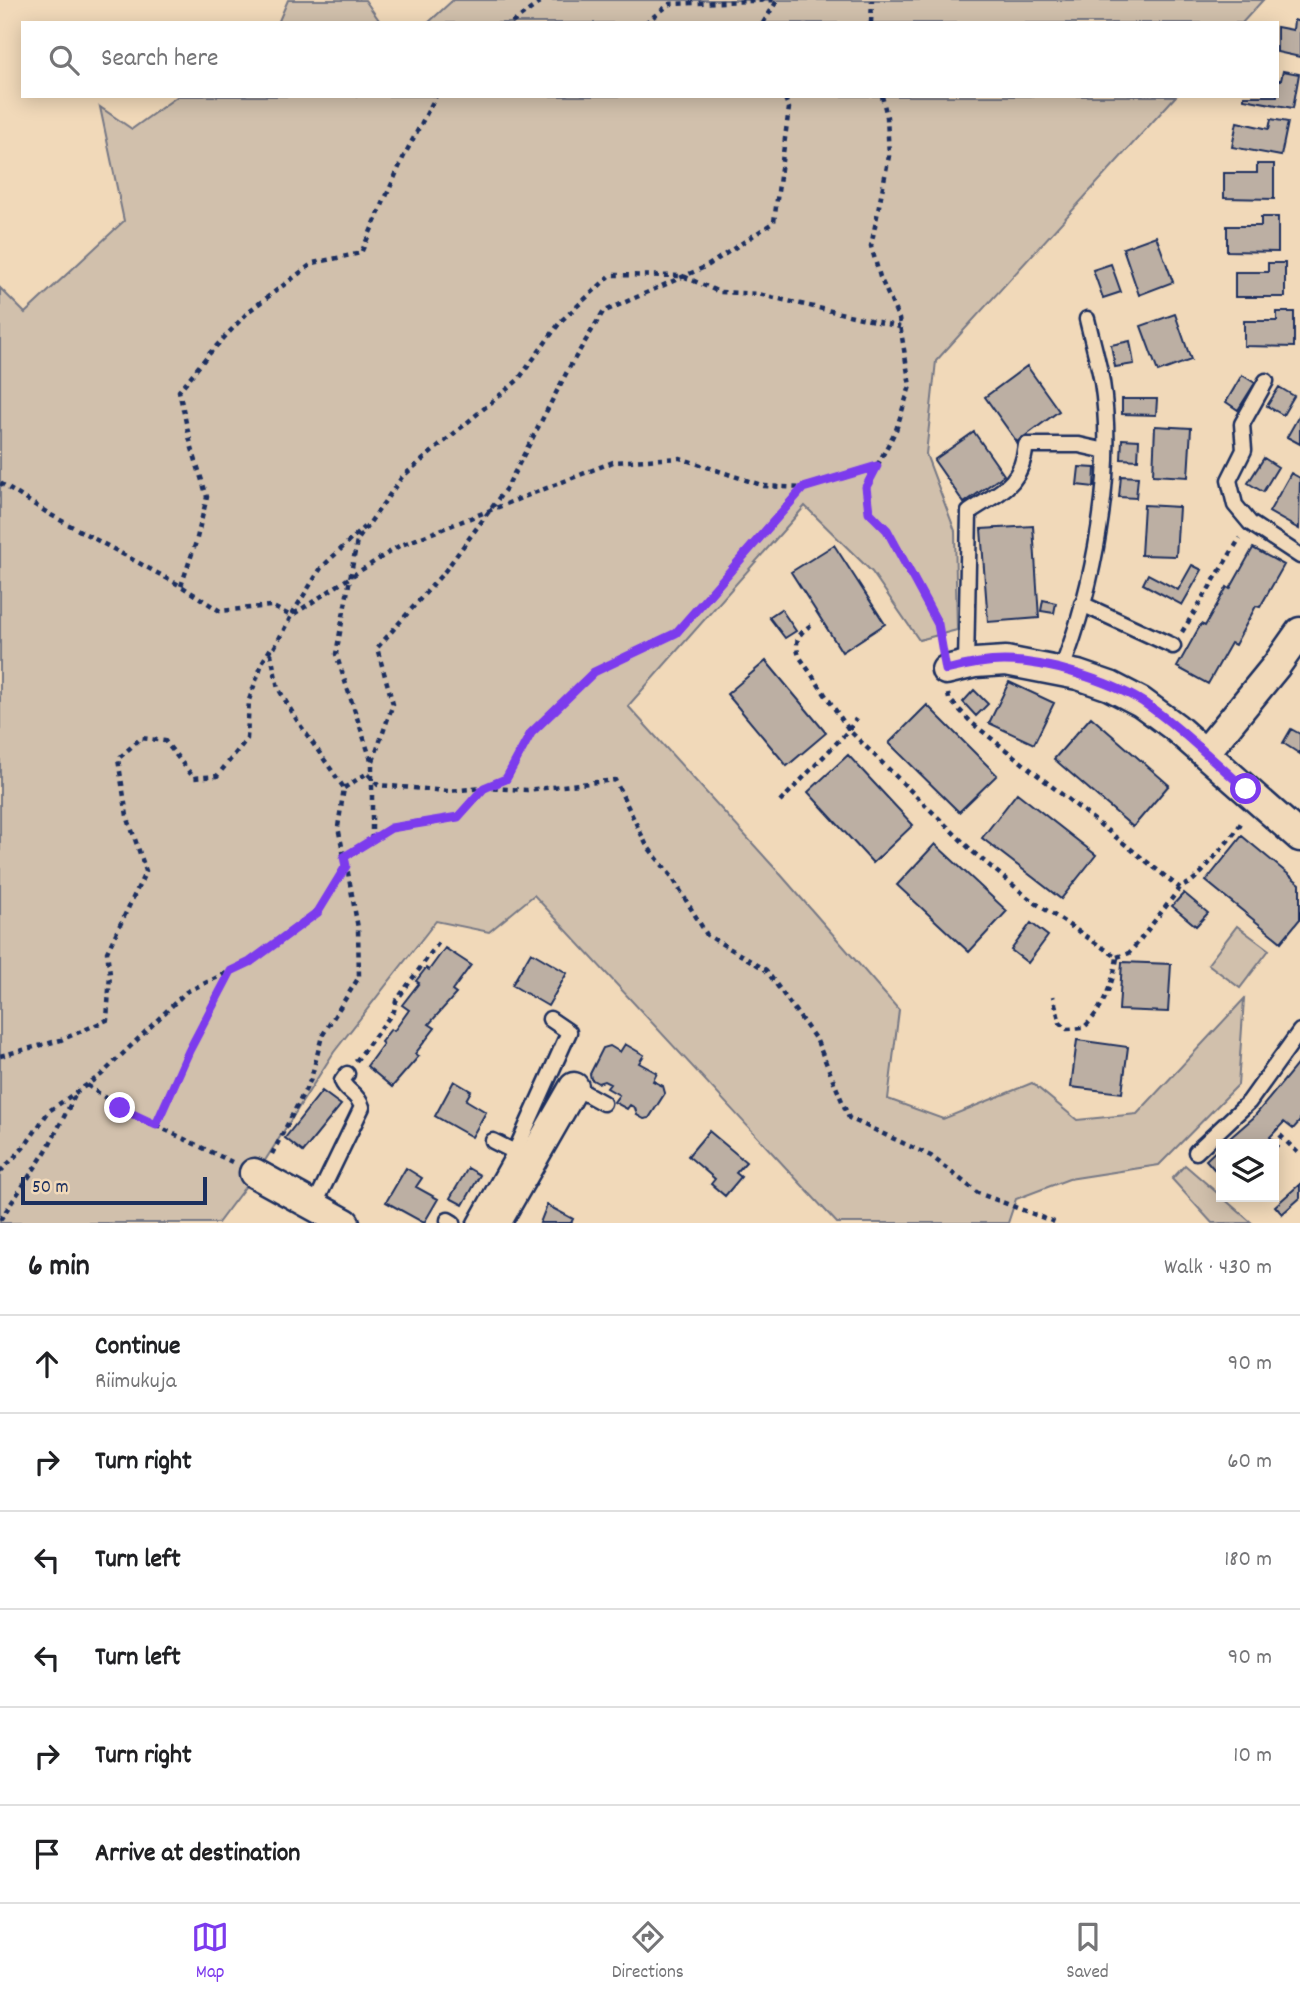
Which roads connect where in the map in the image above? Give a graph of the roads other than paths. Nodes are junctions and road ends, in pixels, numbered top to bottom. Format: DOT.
graph roads {
  1 [pos="1087,319"];
  2 [pos="1266,381"];
  3 [pos="1106,451"];
  4 [pos="1300,556"];
  5 [pos="1082,604"];
  6 [pos="1300,632"];
  7 [pos="1173,646"];
  8 [pos="956,667"];
  9 [pos="1061,671"];
  10 [pos="1205,753"];
  11 [pos="1300,837"];
  12 [pos="550,1019"];
  13 [pos="1300,1031"];
  14 [pos="346,1074"];
  15 [pos="574,1087"];
  16 [pos="603,1103"];
  17 [pos="494,1141"];
  18 [pos="515,1152"];
  19 [pos="1196,1152"];
  20 [pos="266,1180"];
  21 [pos="314,1206"];
  22 [pos="345,1223"];
  23 [pos="475,1223"];
  24 [pos="496,1223"];
  1 -- 3 [label="lane"];
  2 -- 4 [label="lane"];
  3 -- 5 [label="lane"];
  3 -- 8 [label="lane"];
  5 -- 7 [label="lane"];
  5 -- 9 [label="lane"];
  6 -- 10 [label="street"];
  8 -- 9 [label="street"];
  9 -- 10 [label="street"];
  10 -- 11 [label="street"];
  12 -- 18 [label="lane"];
  13 -- 19 [label="lane"];
  14 -- 21 [label="lane"];
  15 -- 16 [label="lane"];
  15 -- 24 [label="street"];
  17 -- 18 [label="lane"];
  18 -- 23 [label="lane"];
  20 -- 21 [label="street"];
  21 -- 22 [label="street"];
}
